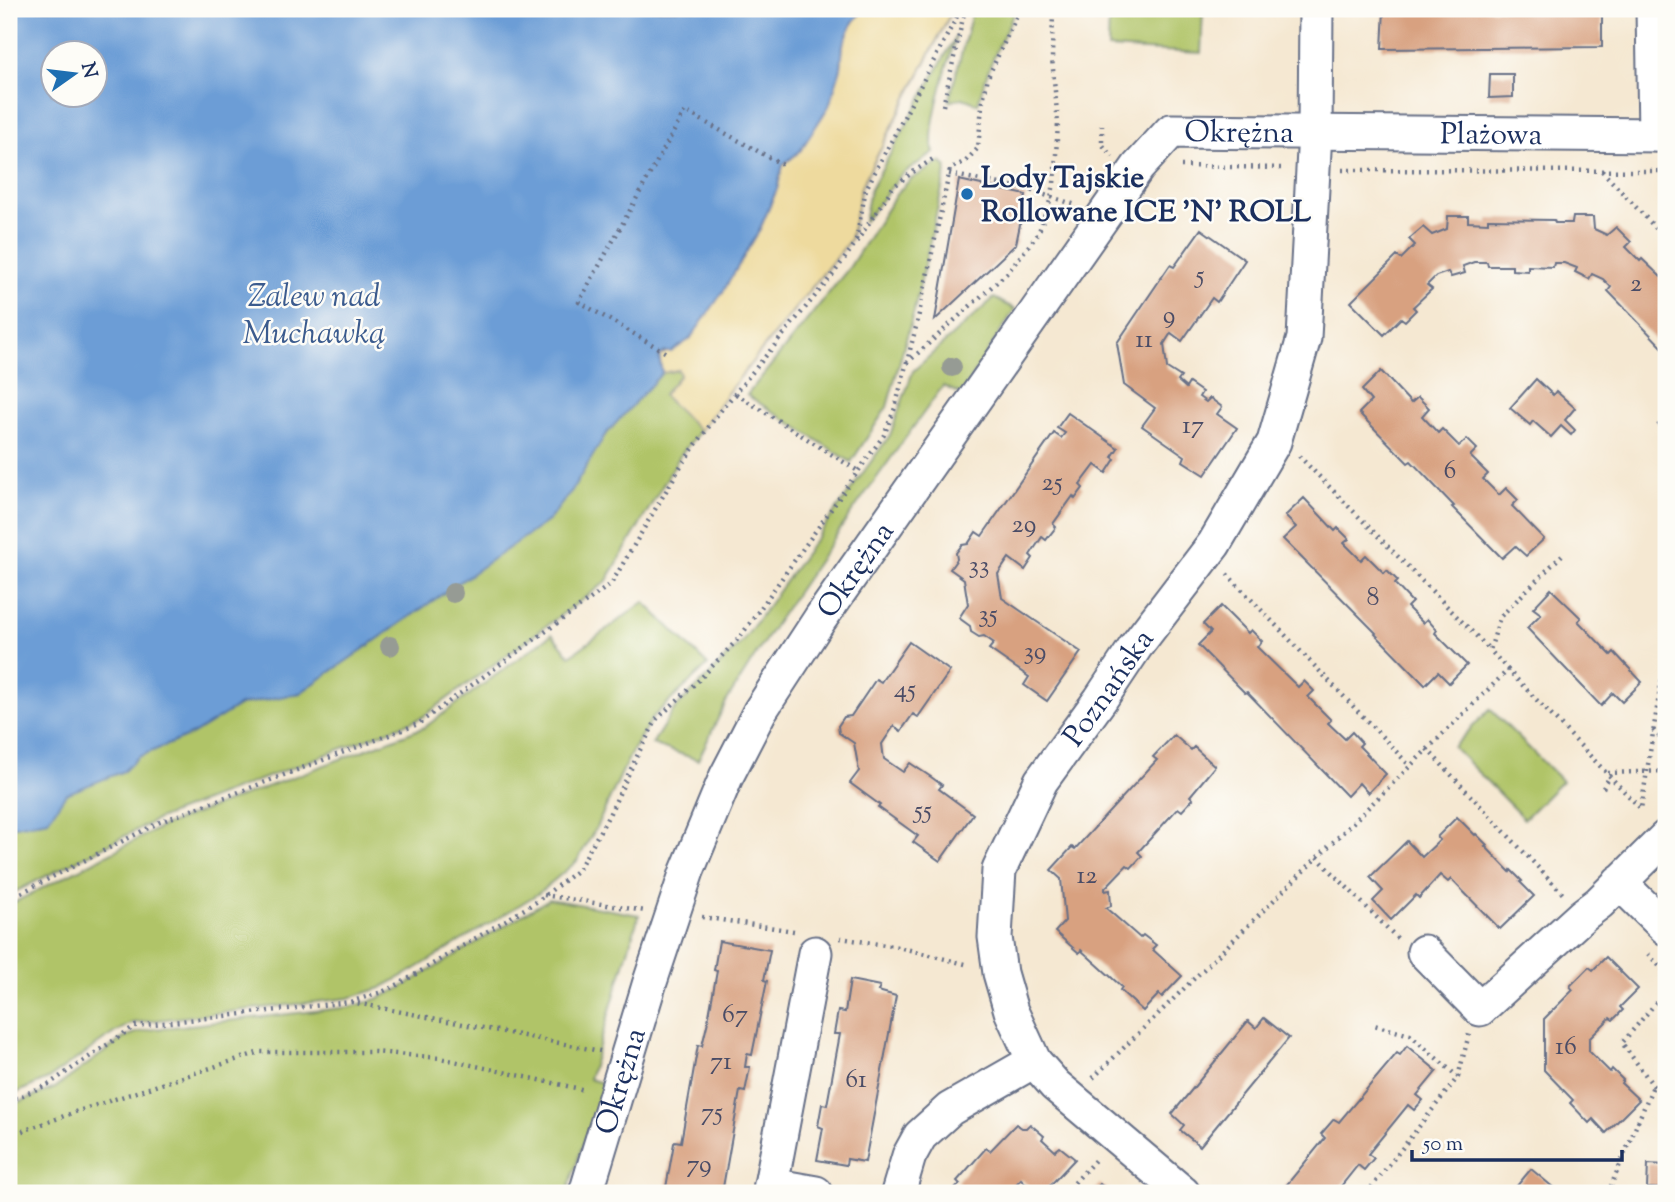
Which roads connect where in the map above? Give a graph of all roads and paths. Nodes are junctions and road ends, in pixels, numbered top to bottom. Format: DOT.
graph roads {
  1 [pos="963,9"];
  2 [pos="1020,9"];
  3 [pos="1053,9"];
  4 [pos="1316,9"];
  5 [pos="1653,9"];
  6 [pos="943,106"];
  7 [pos="1102,125"];
  8 [pos="1315,132"];
  9 [pos="1660,135"];
  10 [pos="936,157"];
  11 [pos="1598,162"];
  12 [pos="783,165"];
  13 [pos="1140,165"];
  14 [pos="1313,169"];
  15 [pos="1602,171"];
  16 [pos="1666,171"];
  17 [pos="949,174"];
  18 [pos="1051,198"];
  19 [pos="1084,207"];
  20 [pos="1666,239"];
  21 [pos="855,244"];
  22 [pos="665,352"];
  23 [pos="907,363"];
  24 [pos="736,394"];
  25 [pos="1666,418"];
  26 [pos="1658,426"];
  27 [pos="1299,455"];
  28 [pos="858,471"];
  29 [pos="1563,554"];
  30 [pos="1220,567"];
  31 [pos="1490,650"];
  32 [pos="1508,670"];
  33 [pos="1663,670"];
  34 [pos="1653,730"];
  35 [pos="1666,743"];
  36 [pos="1427,749"];
  37 [pos="1410,766"];
  38 [pos="1666,771"];
  39 [pos="1647,772"];
  40 [pos="1609,775"];
  41 [pos="1603,788"];
  42 [pos="1666,837"];
  43 [pos="1320,843"];
  44 [pos="1325,849"];
  45 [pos="1317,857"];
  46 [pos="1619,882"];
  47 [pos="544,895"];
  48 [pos="9,899"];
  49 [pos="673,912"];
  50 [pos="1583,915"];
  51 [pos="1656,939"];
  52 [pos="818,941"];
  53 [pos="1424,952"];
  54 [pos="1000,973"];
  55 [pos="350,1002"];
  56 [pos="1480,1009"];
  57 [pos="1374,1025"];
  58 [pos="627,1056"];
  59 [pos="1034,1061"];
  60 [pos="1458,1077"];
  61 [pos="1084,1086"];
  62 [pos="1653,1086"];
  63 [pos="615,1097"];
  64 [pos="9,1101"];
  65 [pos="1666,1103"];
  66 [pos="9,1136"];
  67 [pos="1103,1150"];
  68 [pos="771,1189"];
  69 [pos="586,1193"];
  70 [pos="816,1193"];
  71 [pos="898,1193"];
  72 [pos="1065,1193"];
  73 [pos="1183,1193"];
  74 [pos="1367,1193"];
  75 [pos="1608,1193"];
  1 -- 6 [label="path"];
  1 -- 21 [label="path"];
  2 -- 17 [label="path"];
  3 -- 18 [label="path"];
  4 -- 8 [label="street, Poznańska"];
  5 -- 9 [label="street"];
  7 -- 13 [label="path"];
  8 -- 9 [label="street, Plażowa"];
  8 -- 13 [label="street, Okrężna"];
  8 -- 14 [label="street, Poznańska"];
  10 -- 21 [label="path"];
  11 -- 15 [label="path"];
  12 -- 22 [label="path"];
  13 -- 14 [label="path"];
  13 -- 49 [label="street, Okrężna"];
  14 -- 15 [label="path"];
  14 -- 54 [label="street, Poznańska"];
  15 -- 16 [label="path"];
  15 -- 20 [label="path"];
  17 -- 18 [label="path"];
  17 -- 23 [label="path"];
  18 -- 19 [label="path"];
  18 -- 23 [label="path"];
  21 -- 24 [label="path"];
  23 -- 28 [label="path"];
  24 -- 28 [label="path"];
  24 -- 48 [label="path"];
  25 -- 26 [label="path"];
  27 -- 31 [label="path"];
  28 -- 47 [label="path"];
  29 -- 31 [label="path"];
  30 -- 37 [label="path"];
  31 -- 32 [label="path"];
  32 -- 36 [label="path"];
  32 -- 40 [label="path"];
  33 -- 34 [label="path"];
  34 -- 35 [label="path"];
  34 -- 39 [label="path"];
  36 -- 37 [label="path"];
  36 -- 50 [label="path"];
  37 -- 44 [label="path"];
  38 -- 39 [label="path"];
  39 -- 40 [label="path"];
  39 -- 40 [label="path"];
  40 -- 41 [label="path"];
  42 -- 46 [label="street"];
  43 -- 44 [label="path"];
  44 -- 45 [label="path"];
  45 -- 53 [label="path"];
  45 -- 61 [label="path"];
  46 -- 50 [label="street"];
  46 -- 51 [label="street"];
  47 -- 49 [label="path"];
  47 -- 55 [label="path"];
  49 -- 52 [label="path"];
  49 -- 58 [label="street, Okrężna"];
  50 -- 56 [label="street"];
  51 -- 62 [label="path"];
  52 -- 54 [label="path"];
  52 -- 68 [label="street"];
  53 -- 56 [label="street"];
  54 -- 59 [label="street, Poznańska"];
  55 -- 58 [label="path"];
  55 -- 64 [label="path"];
  56 -- 60 [label="path"];
  57 -- 60 [label="path"];
  58 -- 63 [label="street, Okrężna"];
  59 -- 71 [label="street"];
  59 -- 73 [label="street, Poznańska"];
  60 -- 74 [label="path"];
  62 -- 65 [label="path"];
  62 -- 75 [label="path"];
  63 -- 66 [label="path"];
  63 -- 69 [label="street, Okrężna"];
  67 -- 72 [label="path"];
  68 -- 70 [label="street"];
}
